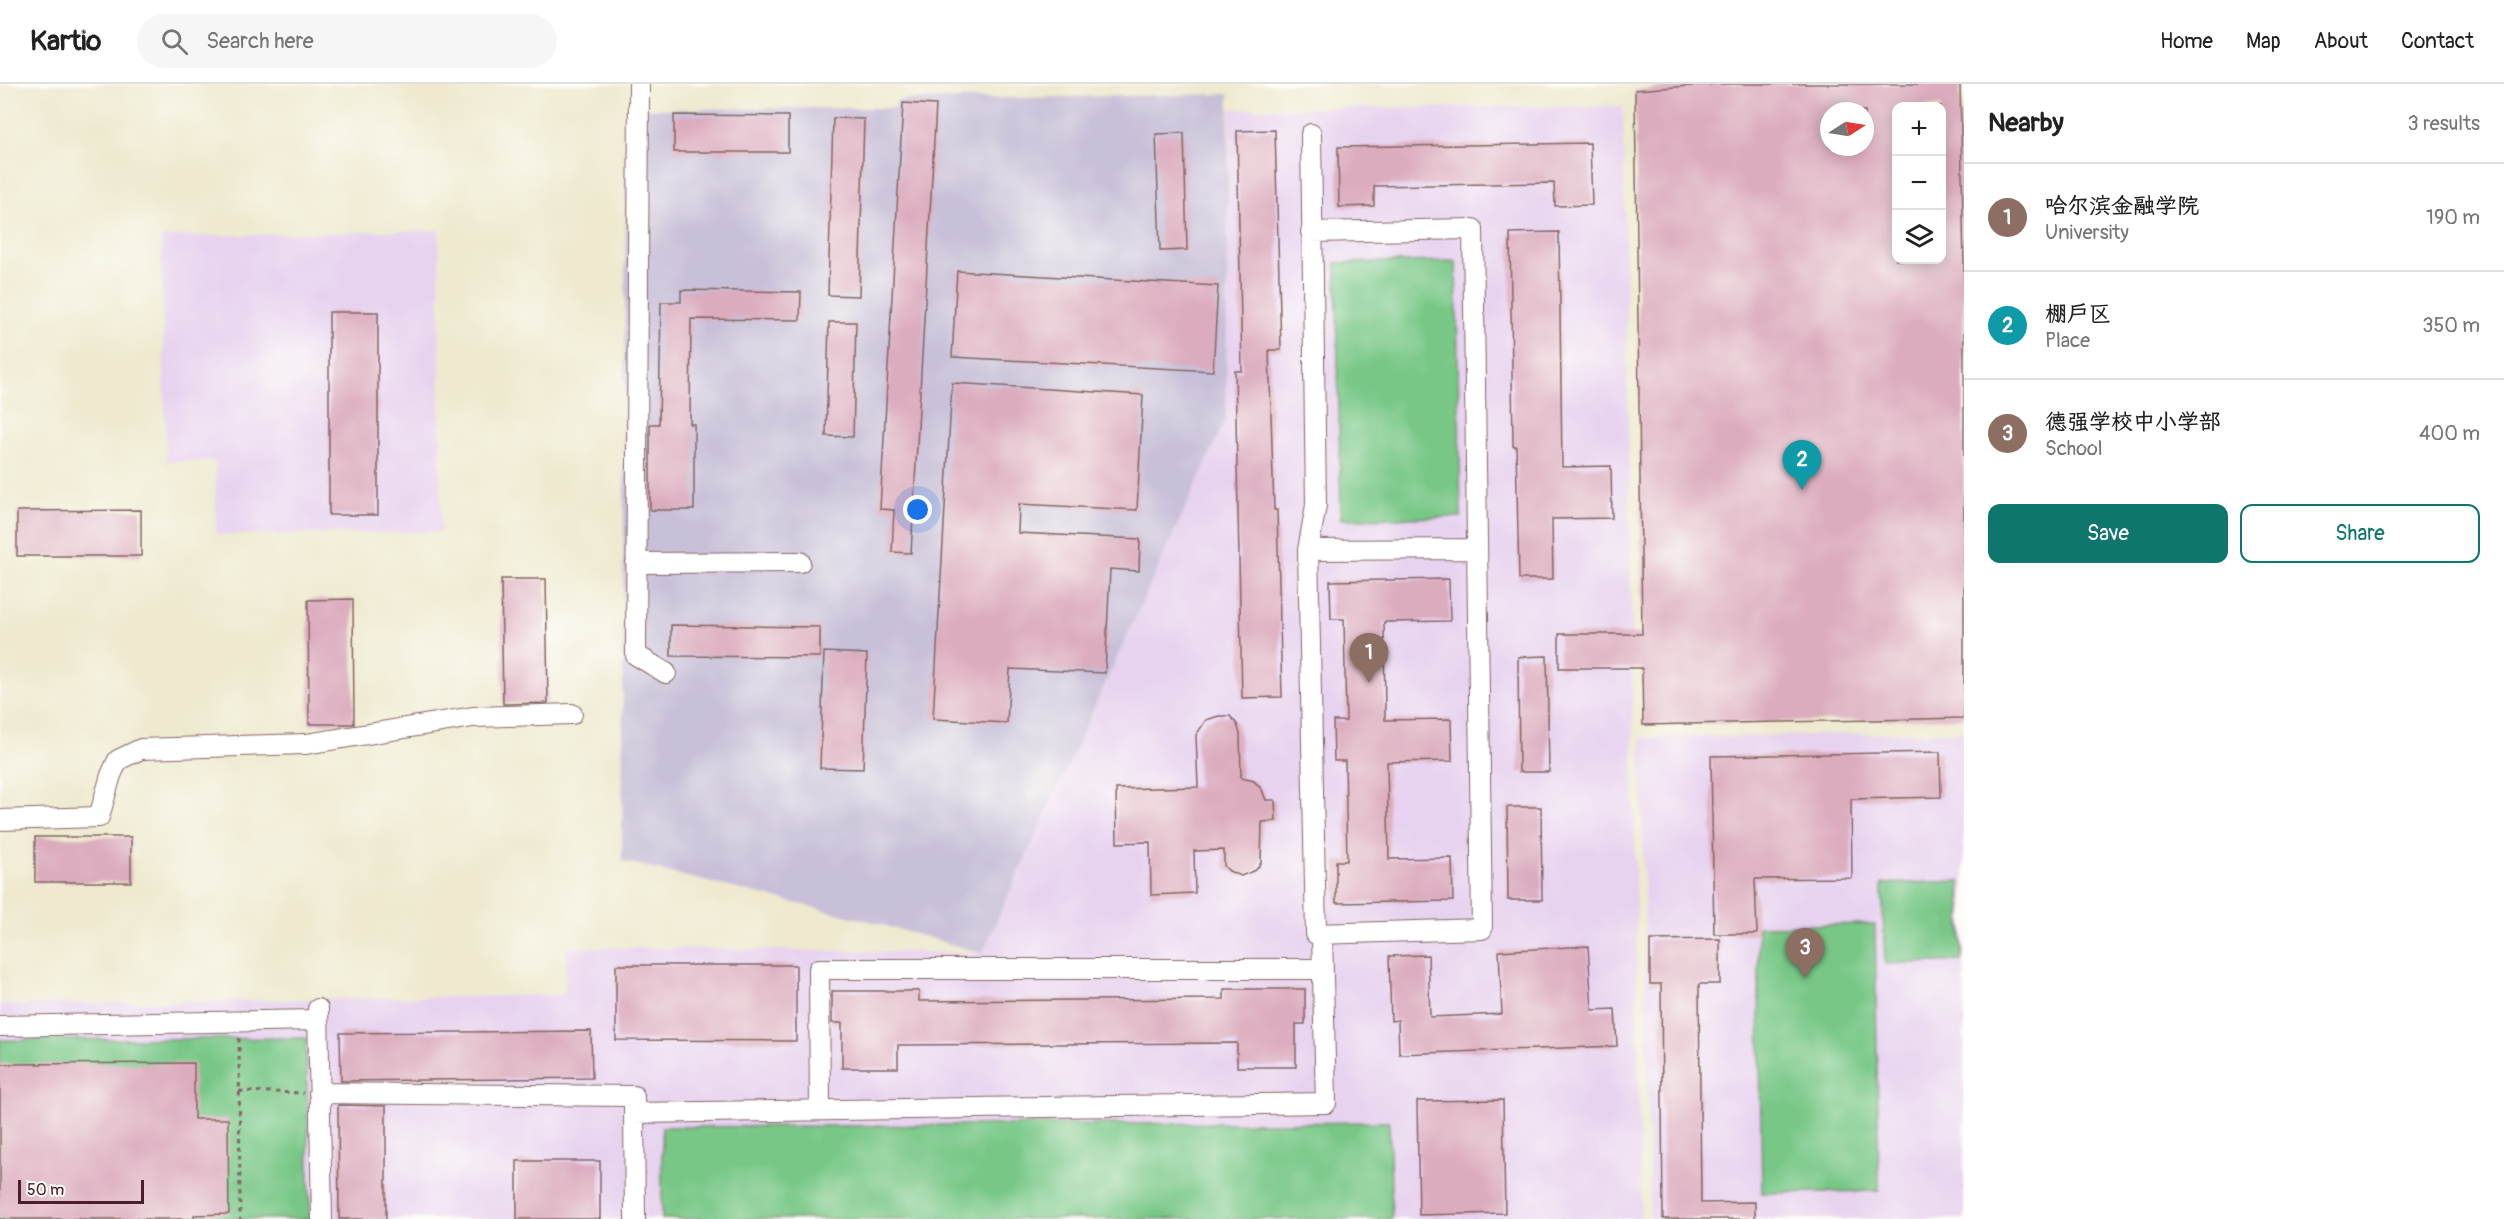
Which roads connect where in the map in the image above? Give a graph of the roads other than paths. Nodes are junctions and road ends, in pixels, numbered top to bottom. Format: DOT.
graph roads {
  1 [pos="639,84"];
  2 [pos="1311,134"];
  3 [pos="1311,232"];
  4 [pos="1308,549"];
  5 [pos="1477,549"];
  6 [pos="800,562"];
  7 [pos="636,564"];
  8 [pos="666,673"];
  9 [pos="572,714"];
  10 [pos="0,820"];
  11 [pos="1322,934"];
  12 [pos="1323,969"];
  13 [pos="0,1026"];
  14 [pos="320,1093"];
  15 [pos="820,1110"];
  16 [pos="634,1113"];
  17 [pos="322,1219"];
  18 [pos="635,1219"];
  1 -- 7 [label="lane"];
  2 -- 3 [label="lane"];
  3 -- 4 [label="lane"];
  3 -- 5 [label="lane"];
  4 -- 5 [label="lane"];
  4 -- 11 [label="lane"];
  5 -- 11 [label="lane"];
  6 -- 7 [label="lane"];
  7 -- 8 [label="lane"];
  9 -- 10 [label="lane"];
  11 -- 12 [label="lane"];
  12 -- 15 [label="lane"];
  12 -- 15 [label="lane"];
  13 -- 14 [label="lane"];
  14 -- 16 [label="lane"];
  14 -- 17 [label="lane"];
  15 -- 16 [label="lane"];
  16 -- 18 [label="lane"];
}
